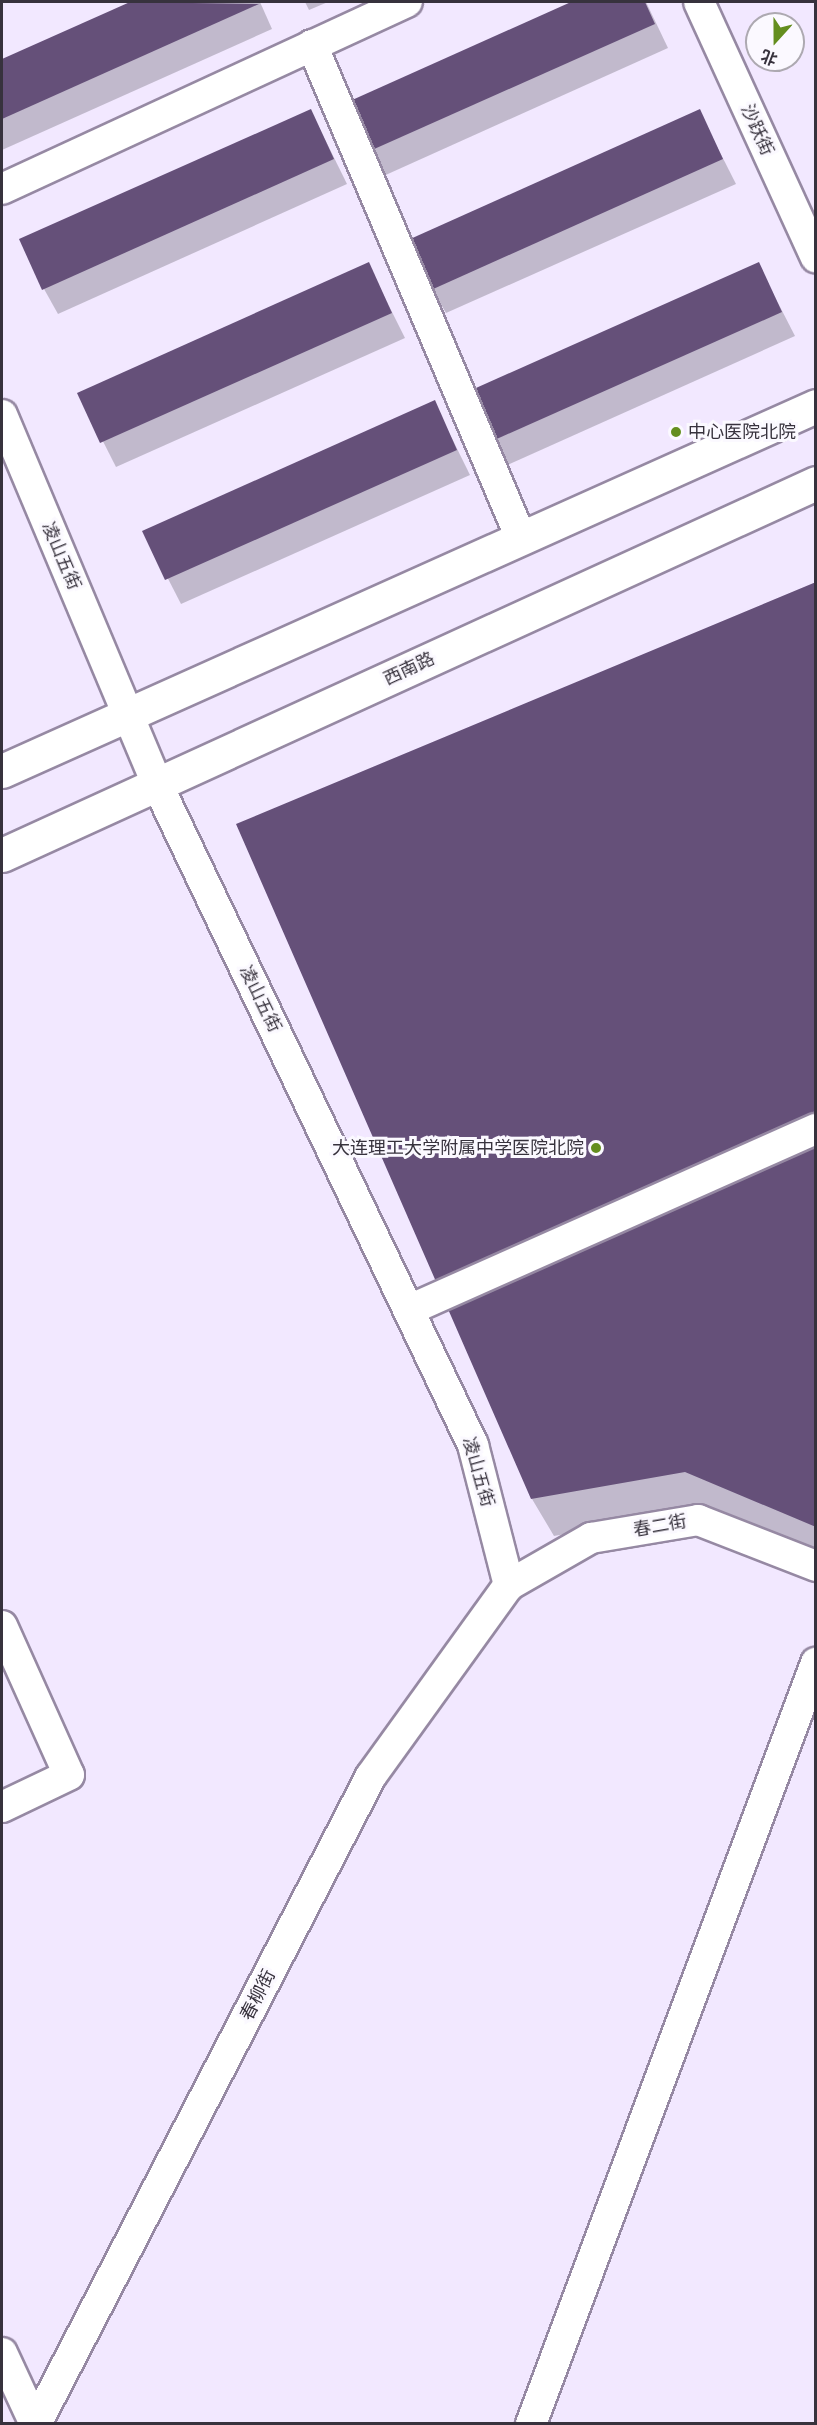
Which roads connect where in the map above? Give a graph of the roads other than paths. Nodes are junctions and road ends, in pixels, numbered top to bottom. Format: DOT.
graph roads {
  1 [pos="407,2"];
  2 [pos="699,2"];
  3 [pos="312,45"];
  4 [pos="2,189"];
  5 [pos="816,258"];
  6 [pos="816,406"];
  7 [pos="2,415"];
  8 [pos="816,483"];
  9 [pos="816,492"];
  10 [pos="780,499"];
  11 [pos="521,538"];
  12 [pos="128,714"];
  13 [pos="2,771"];
  14 [pos="157,784"];
  15 [pos="2,855"];
  16 [pos="816,1129"];
  17 [pos="409,1310"];
  18 [pos="816,1566"];
  19 [pos="509,1585"];
  20 [pos="2,1626"];
  21 [pos="816,1663"];
  22 [pos="2,1807"];
  23 [pos="2,2353"];
  24 [pos="36,2424"];
  25 [pos="531,2424"];
  1 -- 3 [label="street"];
  2 -- 5 [label="street, 沙跃街"];
  3 -- 4 [label="street"];
  3 -- 11 [label="street"];
  6 -- 11 [label="main road"];
  7 -- 12 [label="street, 凌山五街"];
  8 -- 10 [label="main road, 西南路"];
  9 -- 10 [label="street"];
  10 -- 14 [label="main road, 西南路"];
  11 -- 12 [label="main road"];
  12 -- 13 [label="main road"];
  12 -- 14 [label="street, 凌山五街"];
  14 -- 15 [label="main road, 西南路"];
  14 -- 17 [label="street, 凌山五街"];
  16 -- 17 [label="street"];
  17 -- 19 [label="street, 凌山五街"];
  18 -- 19 [label="street, 春二街"];
  19 -- 24 [label="street, 春柳街"];
  20 -- 22 [label="street"];
  21 -- 25 [label="street"];
  23 -- 24 [label="street"];
}
